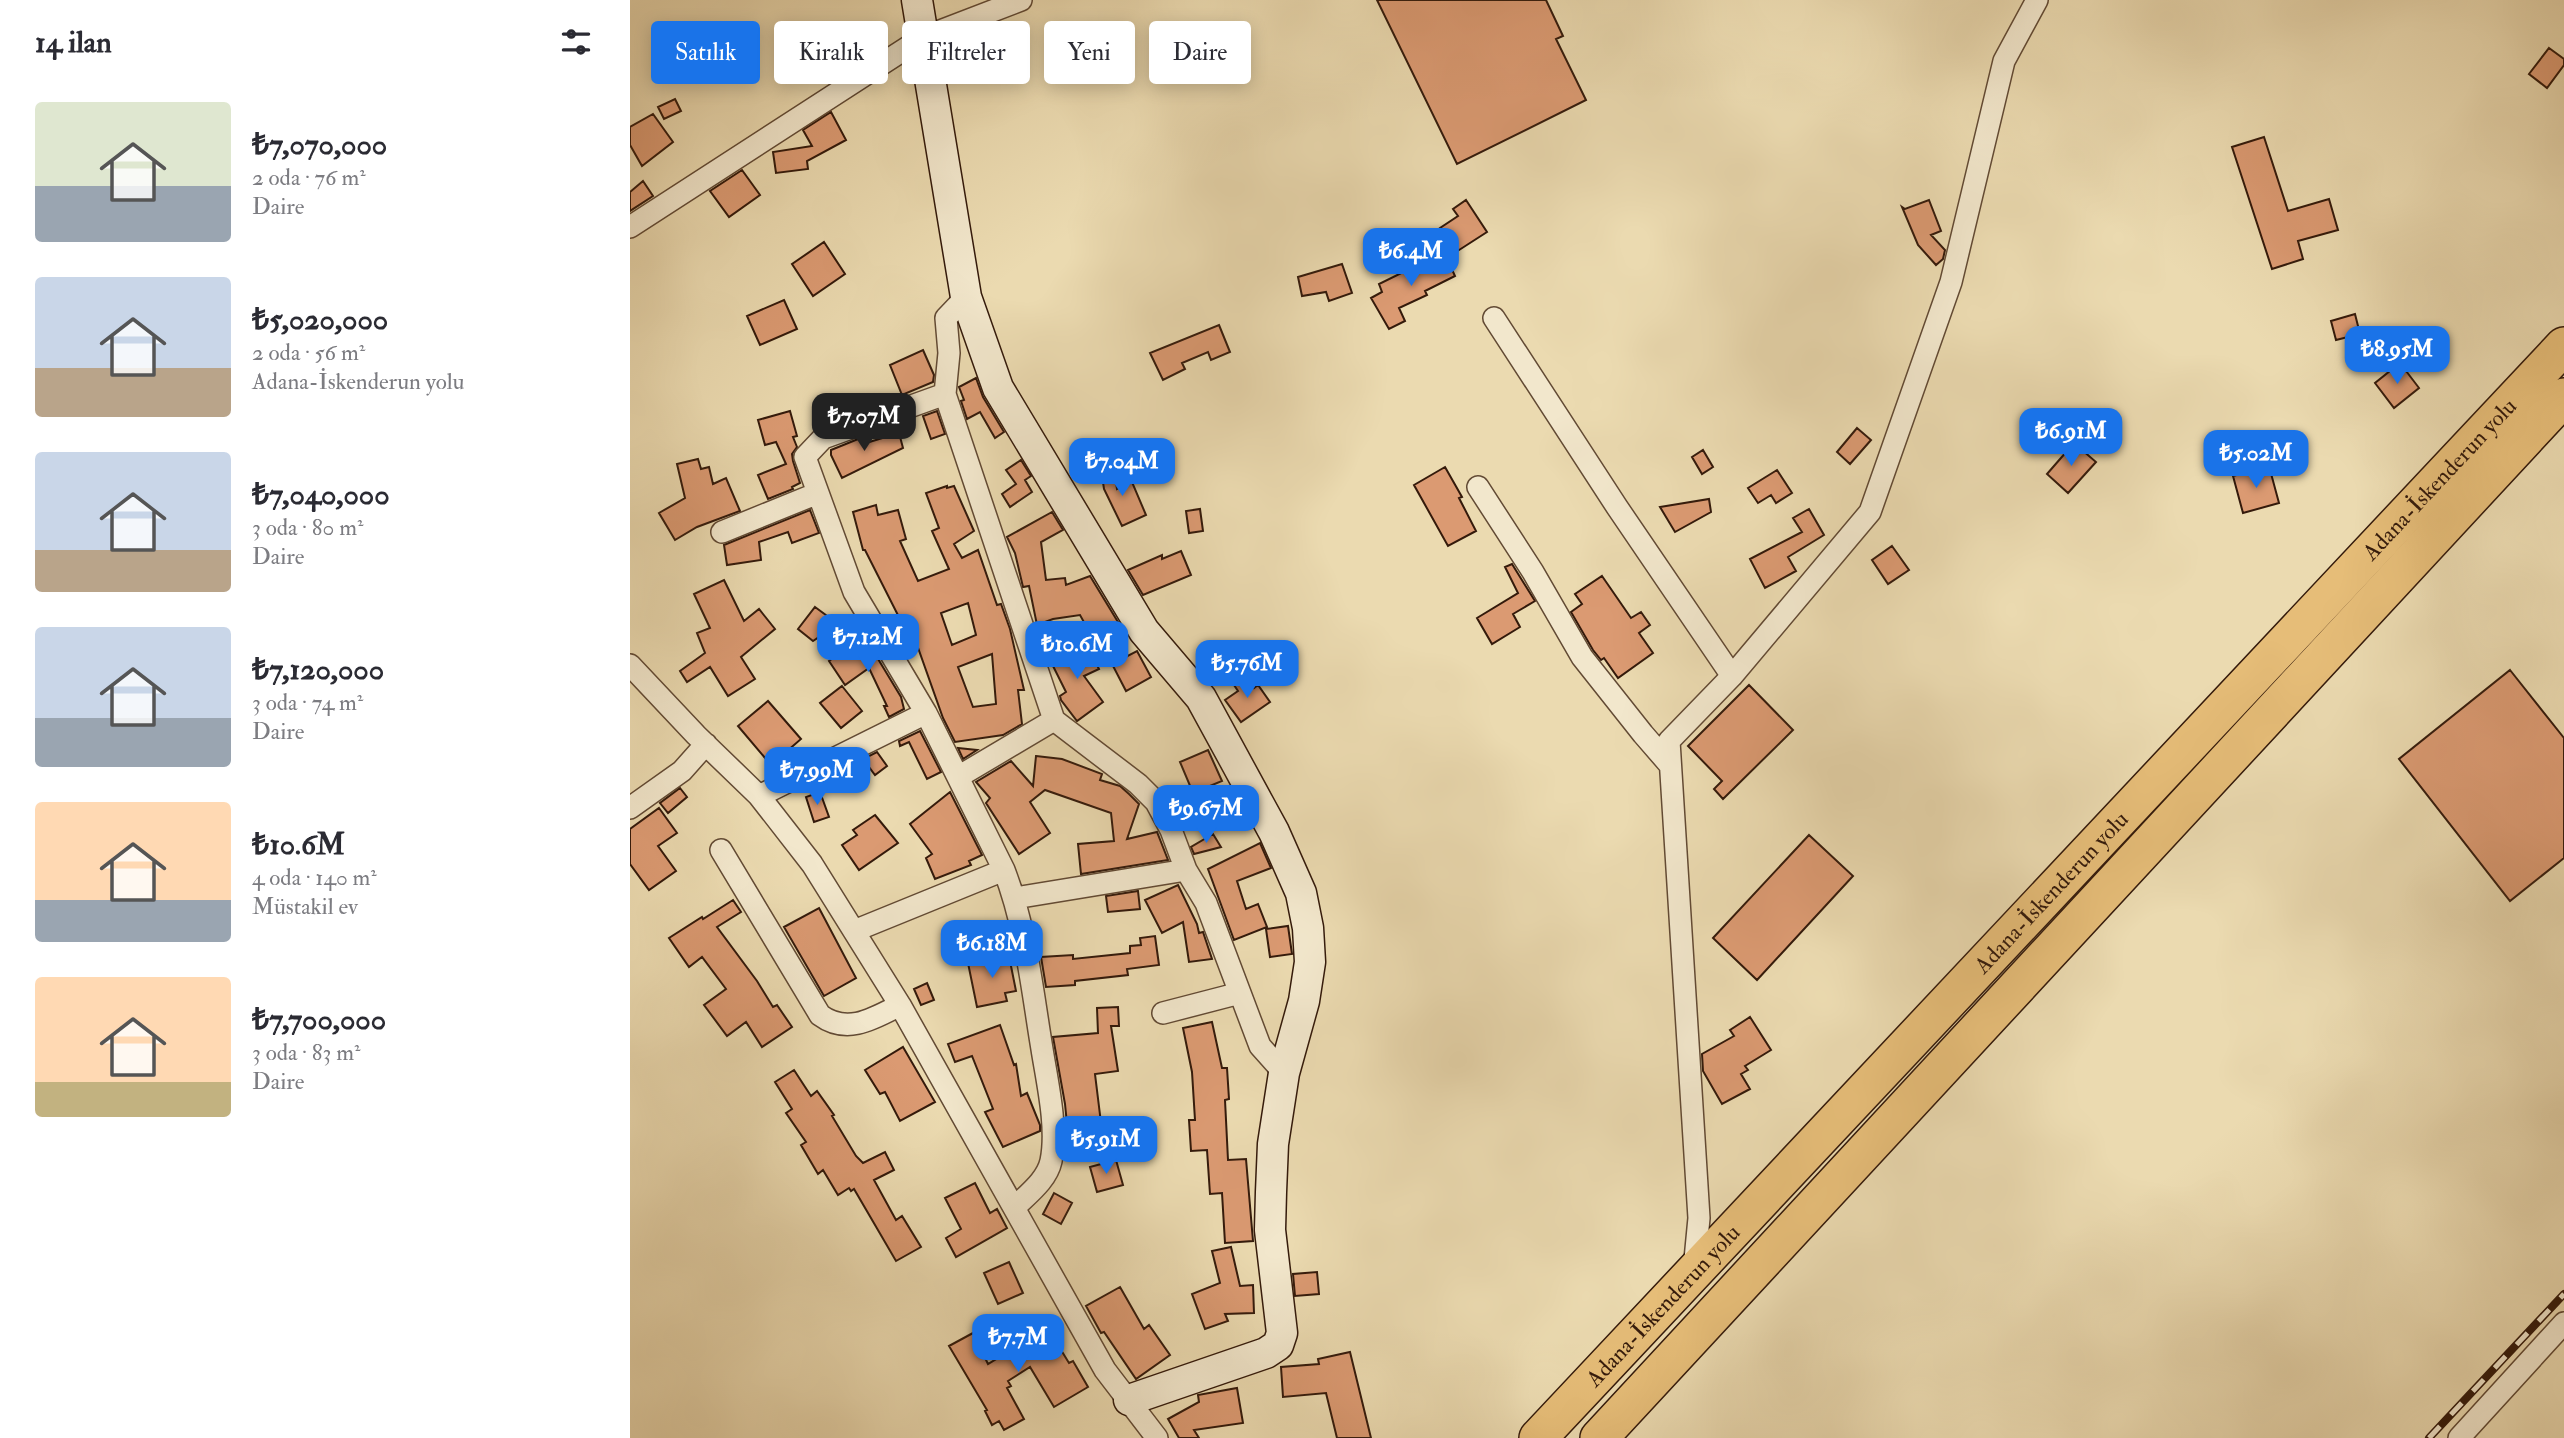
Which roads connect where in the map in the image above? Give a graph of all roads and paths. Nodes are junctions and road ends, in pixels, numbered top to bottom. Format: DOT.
graph roads {
  1 [pos="917,0"];
  2 [pos="1021,0"];
  3 [pos="2037,0"];
  4 [pos="920,21"];
  5 [pos="966,21"];
  6 [pos="902,51"];
  7 [pos="930,84"];
  8 [pos="630,227"];
  9 [pos="966,297"];
  10 [pos="1494,318"];
  11 [pos="2564,346"];
  12 [pos="946,394"];
  13 [pos="2564,397"];
  14 [pos="1478,487"];
  15 [pos="818,493"];
  16 [pos="722,532"];
  17 [pos="630,665"];
  18 [pos="1732,676"];
  19 [pos="926,713"];
  20 [pos="1054,720"];
  21 [pos="706,744"];
  22 [pos="1670,764"];
  23 [pos="958,778"];
  24 [pos="759,796"];
  25 [pos="630,808"];
  26 [pos="721,850"];
  27 [pos="1004,870"];
  28 [pos="1186,870"];
  29 [pos="1015,898"];
  30 [pos="854,931"];
  31 [pos="1240,992"];
  32 [pos="900,1005"];
  33 [pos="1163,1013"];
  34 [pos="1284,1073"];
  35 [pos="1015,1207"];
  36 [pos="1694,1272"];
  37 [pos="2564,1323"];
  38 [pos="1129,1400"];
  39 [pos="1157,1438"];
  40 [pos="1538,1438"];
  41 [pos="1599,1438"];
  42 [pos="2459,1438"];
  1 -- 4 [label="street"];
  2 -- 5 [label="street"];
  3 -- 18 [label="street"];
  6 -- 8 [label="street"];
  7 -- 9 [label="street"];
  9 -- 12 [label="street"];
  9 -- 34 [label="street"];
  10 -- 18 [label="street"];
  11 -- 36 [label="highway, Adana-İskenderun yolu"];
  12 -- 15 [label="street"];
  12 -- 20 [label="street"];
  13 -- 41 [label="highway"];
  14 -- 22 [label="street"];
  15 -- 16 [label="street"];
  15 -- 19 [label="street"];
  17 -- 21 [label="street"];
  18 -- 22 [label="street"];
  19 -- 23 [label="street"];
  19 -- 24 [label="street"];
  20 -- 23 [label="street"];
  20 -- 28 [label="street"];
  21 -- 24 [label="street"];
  21 -- 25 [label="street"];
  22 -- 36 [label="street"];
  23 -- 27 [label="street"];
  24 -- 30 [label="street"];
  26 -- 32 [label="street"];
  27 -- 29 [label="street"];
  27 -- 30 [label="street"];
  28 -- 29 [label="street"];
  28 -- 31 [label="street"];
  29 -- 35 [label="street"];
  30 -- 32 [label="street"];
  31 -- 33 [label="street"];
  31 -- 34 [label="street"];
  32 -- 35 [label="street"];
  34 -- 38 [label="street"];
  35 -- 38 [label="street"];
  36 -- 40 [label="highway, Adana-İskenderun yolu"];
  37 -- 42 [label="street"];
  38 -- 39 [label="street"];
}
